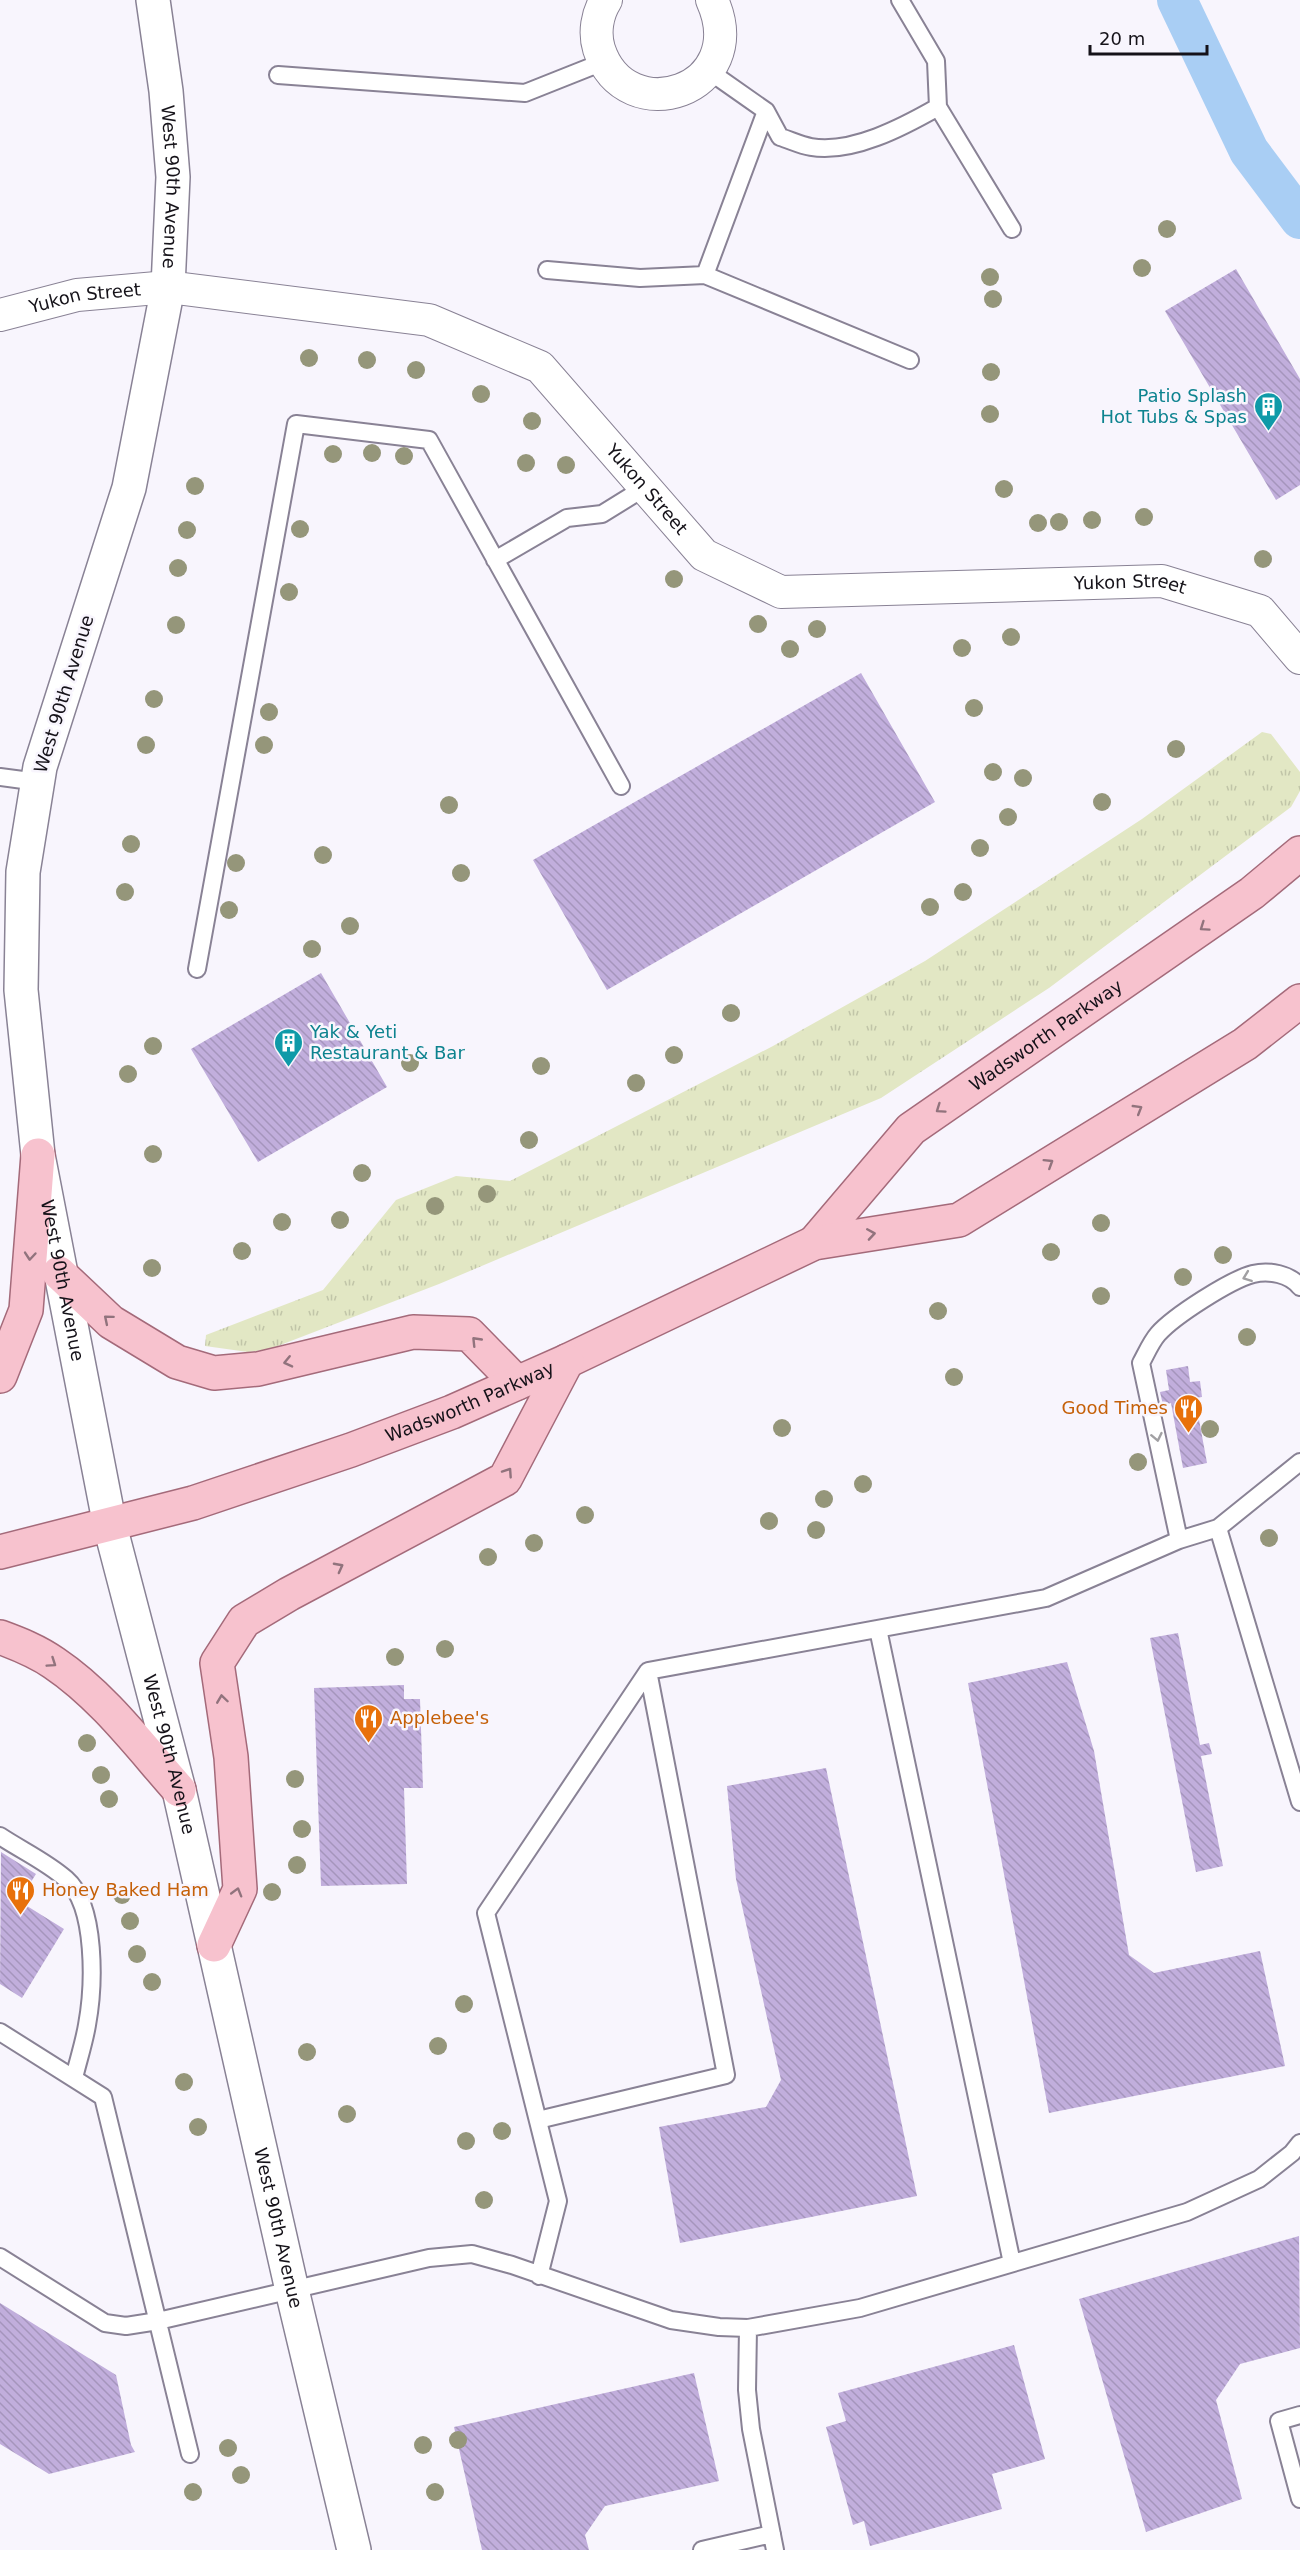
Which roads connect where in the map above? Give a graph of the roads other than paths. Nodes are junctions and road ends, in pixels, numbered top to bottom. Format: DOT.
graph roads {
  1 [pos="153,0"];
  2 [pos="606,0"];
  3 [pos="712,0"];
  4 [pos="900,0"];
  5 [pos="603,62"];
  6 [pos="709,70"];
  7 [pos="278,75"];
  8 [pos="938,107"];
  9 [pos="766,111"];
  10 [pos="1012,229"];
  11 [pos="547,270"];
  12 [pos="705,274"];
  13 [pos="168,287"];
  14 [pos="0,315"];
  15 [pos="910,360"];
  16 [pos="644,488"];
  17 [pos="495,560"];
  18 [pos="1300,658"];
  19 [pos="0,777"];
  20 [pos="38,782"];
  21 [pos="621,786"];
  22 [pos="1300,853"];
  23 [pos="196,969"];
  24 [pos="10,992"];
  25 [pos="1300,1001"];
  26 [pos="38,1155"];
  27 [pos="814,1243"];
  28 [pos="59,1273"];
  29 [pos="1300,1287"];
  30 [pos="567,1361"];
  31 [pos="0,1376"];
  32 [pos="517,1383"];
  33 [pos="1300,1462"];
  34 [pos="110,1526"];
  35 [pos="1218,1528"];
  36 [pos="1179,1540"];
  37 [pos="0,1552"];
  38 [pos="878,1629"];
  39 [pos="0,1637"];
  40 [pos="648,1671"];
  41 [pos="179,1791"];
  42 [pos="1300,1802"];
  43 [pos="0,1836"];
  44 [pos="214,1945"];
  45 [pos="0,2032"];
  46 [pos="74,2078"];
  47 [pos="538,2120"];
  48 [pos="1297,2153"];
  49 [pos="0,2257"];
  50 [pos="1012,2263"];
  51 [pos="539,2276"];
  52 [pos="292,2290"];
  53 [pos="158,2321"];
  54 [pos="748,2328"];
  55 [pos="1300,2415"];
  56 [pos="190,2454"];
  57 [pos="1300,2499"];
  58 [pos="773,2542"];
  59 [pos="354,2550"];
  60 [pos="702,2550"];
  1 -- 13 [label="street, West 90th Avenue"];
  2 -- 5 [label="street"];
  3 -- 6 [label="street"];
  4 -- 8 [label="lane"];
  5 -- 6 [label="street"];
  5 -- 7 [label="lane"];
  6 -- 9 [label="lane"];
  8 -- 9 [label="lane"];
  8 -- 10 [label="lane"];
  9 -- 12 [label="lane"];
  11 -- 12 [label="lane"];
  12 -- 15 [label="lane"];
  13 -- 14 [label="street, Yukon Street"];
  13 -- 16 [label="street, Yukon Street"];
  13 -- 20 [label="street, West 90th Avenue"];
  16 -- 17 [label="lane"];
  16 -- 18 [label="street, Yukon Street"];
  17 -- 21 [label="lane"];
  17 -- 23 [label="lane"];
  19 -- 20 [label="lane"];
  20 -- 24 [label="street, West 90th Avenue"];
  22 -- 27 [label="main road, Wadsworth Parkway, one-way"];
  24 -- 26 [label="street, West 90th Avenue"];
  27 -- 25 [label="main road, Wadsworth Parkway, one-way"];
  26 -- 28 [label="street, West 90th Avenue"];
  26 -- 31 [label="main road, one-way"];
  27 -- 30 [label="main road, Wadsworth Parkway"];
  32 -- 28 [label="main road, one-way"];
  28 -- 34 [label="street, West 90th Avenue"];
  29 -- 36 [label="lane, one-way"];
  30 -- 32 [label="main road, Wadsworth Parkway"];
  44 -- 30 [label="main road, one-way"];
  32 -- 34 [label="main road, Wadsworth Parkway"];
  33 -- 35 [label="lane"];
  34 -- 37 [label="main road, Wadsworth Parkway"];
  34 -- 41 [label="street, West 90th Avenue"];
  35 -- 36 [label="lane"];
  35 -- 42 [label="lane"];
  36 -- 38 [label="lane"];
  38 -- 40 [label="lane"];
  38 -- 50 [label="lane"];
  39 -- 41 [label="main road, one-way"];
  40 -- 47 [label="lane"];
  40 -- 47 [label="lane"];
  41 -- 44 [label="street, West 90th Avenue"];
  43 -- 46 [label="lane"];
  44 -- 52 [label="street, West 90th Avenue"];
  45 -- 46 [label="lane"];
  46 -- 53 [label="lane"];
  47 -- 51 [label="lane"];
  48 -- 50 [label="lane"];
  49 -- 53 [label="lane"];
  50 -- 54 [label="lane"];
  51 -- 52 [label="lane"];
  51 -- 54 [label="lane"];
  52 -- 53 [label="lane"];
  52 -- 59 [label="street, West 90th Avenue"];
  53 -- 56 [label="lane"];
  54 -- 58 [label="lane"];
  55 -- 57 [label="lane"];
  58 -- 60 [label="lane"];
}
